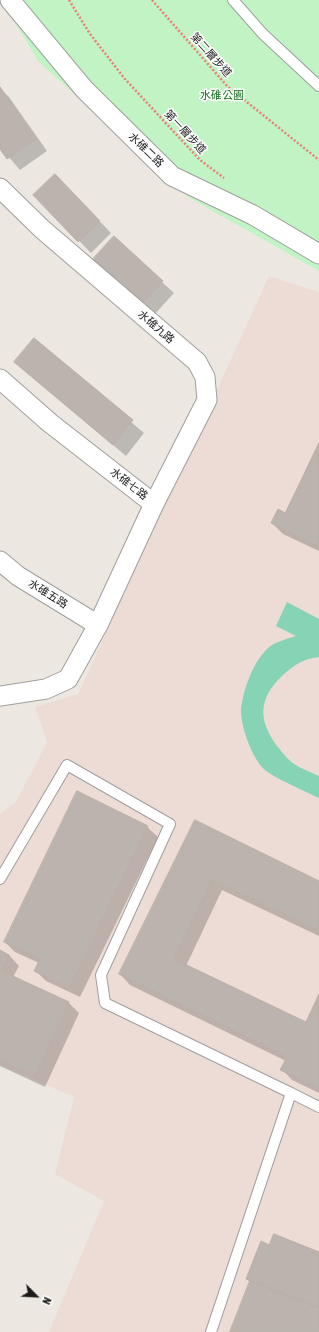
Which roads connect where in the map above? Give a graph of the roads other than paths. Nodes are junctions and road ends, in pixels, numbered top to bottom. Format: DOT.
graph roads {
  1 [pos="10,0"];
  2 [pos="233,0"];
  3 [pos="319,86"];
  4 [pos="1,192"];
  5 [pos="319,254"];
  6 [pos="0,378"];
  7 [pos="154,504"];
  8 [pos="0,561"];
  9 [pos="98,625"];
  10 [pos="0,696"];
  11 [pos="0,879"];
  12 [pos="291,1093"];
  13 [pos="319,1107"];
  14 [pos="211,1332"];
  1 -- 5 [label="street, 水碓二路"];
  2 -- 3 [label="lane"];
  4 -- 7 [label="street, 水碓九路"];
  6 -- 7 [label="street, 水碓七路"];
  7 -- 9 [label="street, 水碓七路"];
  8 -- 9 [label="street, 水碓五路"];
  9 -- 10 [label="street, 水碓七路"];
  11 -- 12 [label="lane"];
  12 -- 13 [label="lane"];
  12 -- 14 [label="lane"];
}
